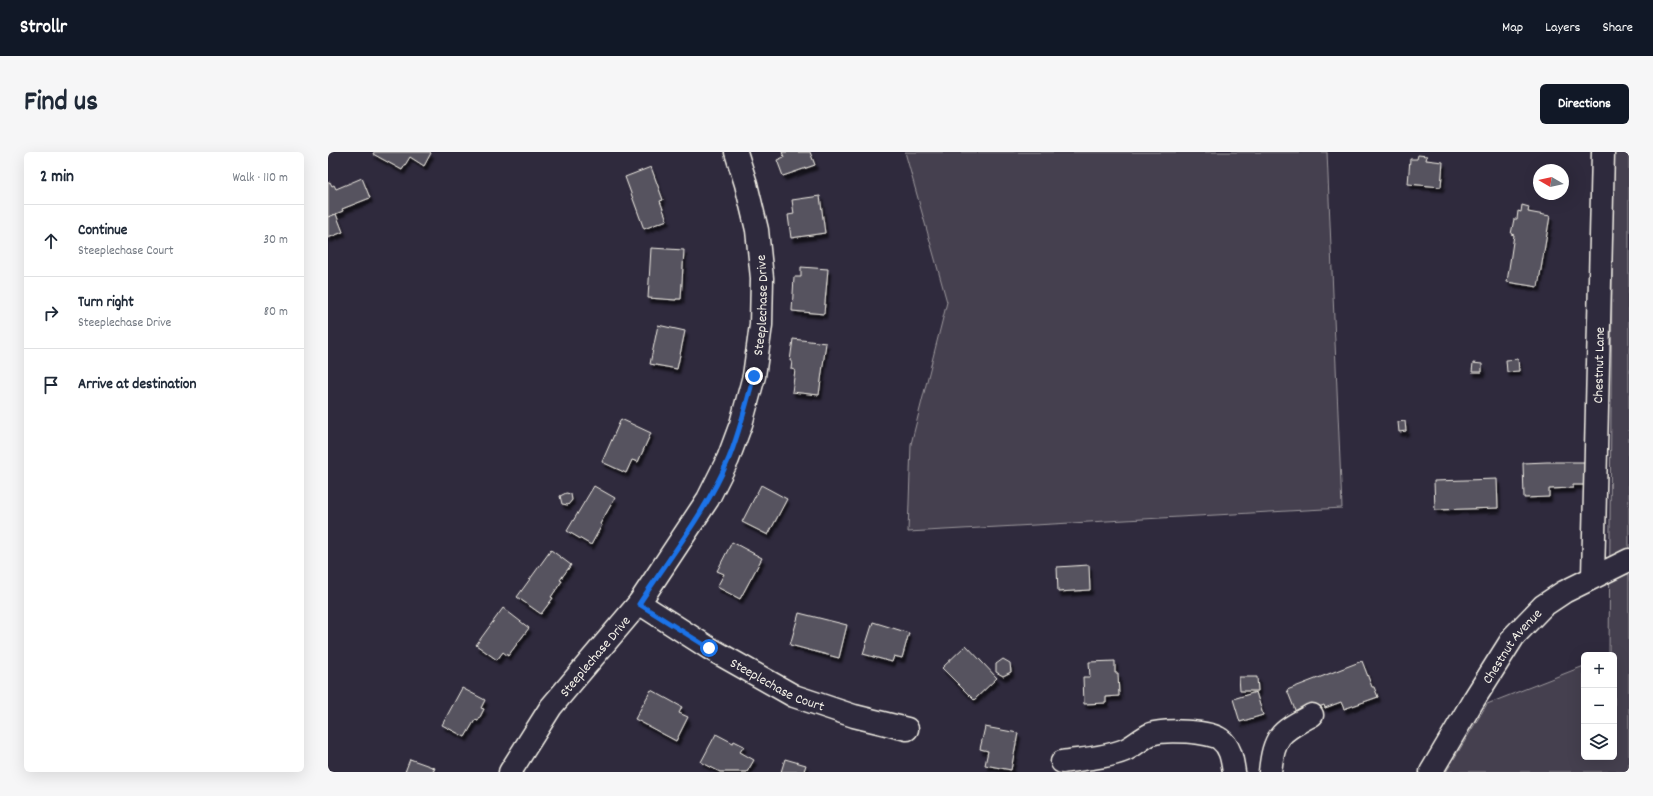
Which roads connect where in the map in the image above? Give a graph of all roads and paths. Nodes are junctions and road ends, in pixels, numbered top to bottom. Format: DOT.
graph roads {
  1 [pos="736,152"];
  2 [pos="1603,152"];
  3 [pos="1629,560"];
  4 [pos="1593,577"];
  5 [pos="639,604"];
  6 [pos="1312,716"];
  7 [pos="907,729"];
  8 [pos="1062,762"];
  9 [pos="510,772"];
  10 [pos="1234,772"];
  11 [pos="1270,772"];
  12 [pos="1431,772"];
  1 -- 5 [label="street, Steeplechase Drive"];
  2 -- 4 [label="street, Chestnut Lane"];
  3 -- 4 [label="street, Chestnut Avenue"];
  4 -- 12 [label="street, Chestnut Avenue"];
  5 -- 7 [label="street, Steeplechase Court"];
  5 -- 9 [label="street, Steeplechase Drive"];
  6 -- 11 [label="street"];
  8 -- 10 [label="street"];
}
